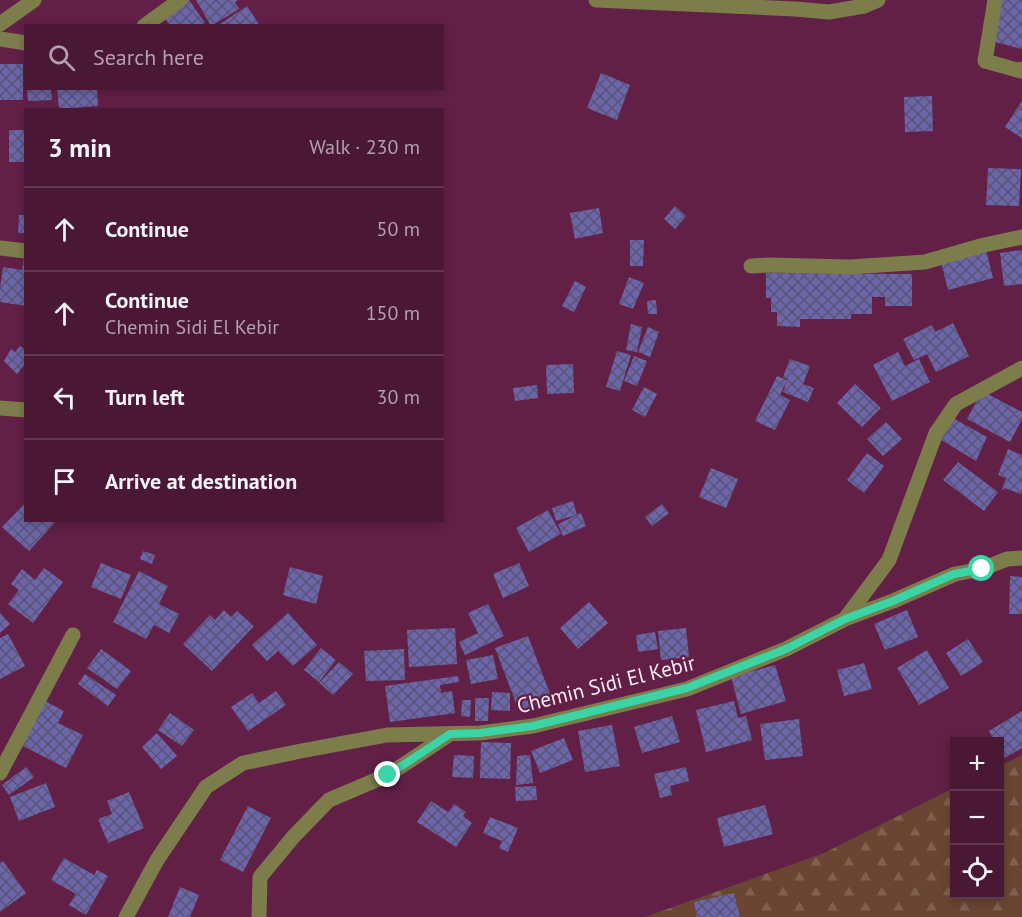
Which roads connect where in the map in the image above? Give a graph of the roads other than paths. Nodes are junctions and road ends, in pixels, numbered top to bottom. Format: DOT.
graph roads {
  1 [pos="34,0"];
  2 [pos="180,0"];
  3 [pos="596,0"];
  4 [pos="878,0"];
  5 [pos="995,0"];
  6 [pos="0,24"];
  7 [pos="147,24"];
  8 [pos="0,39"];
  9 [pos="24,43"];
  10 [pos="1022,69"];
  11 [pos="1022,237"];
  12 [pos="0,248"];
  13 [pos="24,251"];
  14 [pos="751,266"];
  15 [pos="1022,368"];
  16 [pos="0,408"];
  17 [pos="24,410"];
  18 [pos="1022,558"];
  19 [pos="845,619"];
  20 [pos="73,635"];
  21 [pos="450,734"];
  22 [pos="0,773"];
  23 [pos="126,917"];
  24 [pos="259,917"];
  1 -- 6 [label="street"];
  2 -- 7 [label="street"];
  3 -- 4 [label="street"];
  5 -- 10 [label="street"];
  8 -- 9 [label="street"];
  11 -- 14 [label="street"];
  12 -- 13 [label="street"];
  15 -- 19 [label="street, Chemin Sidi El Kebir"];
  16 -- 17 [label="street"];
  18 -- 19 [label="street"];
  19 -- 21 [label="street, Chemin Sidi El Kebir"];
  20 -- 22 [label="street"];
  21 -- 23 [label="street, Chemin Sidi El Kebir"];
  21 -- 24 [label="street"];
}
